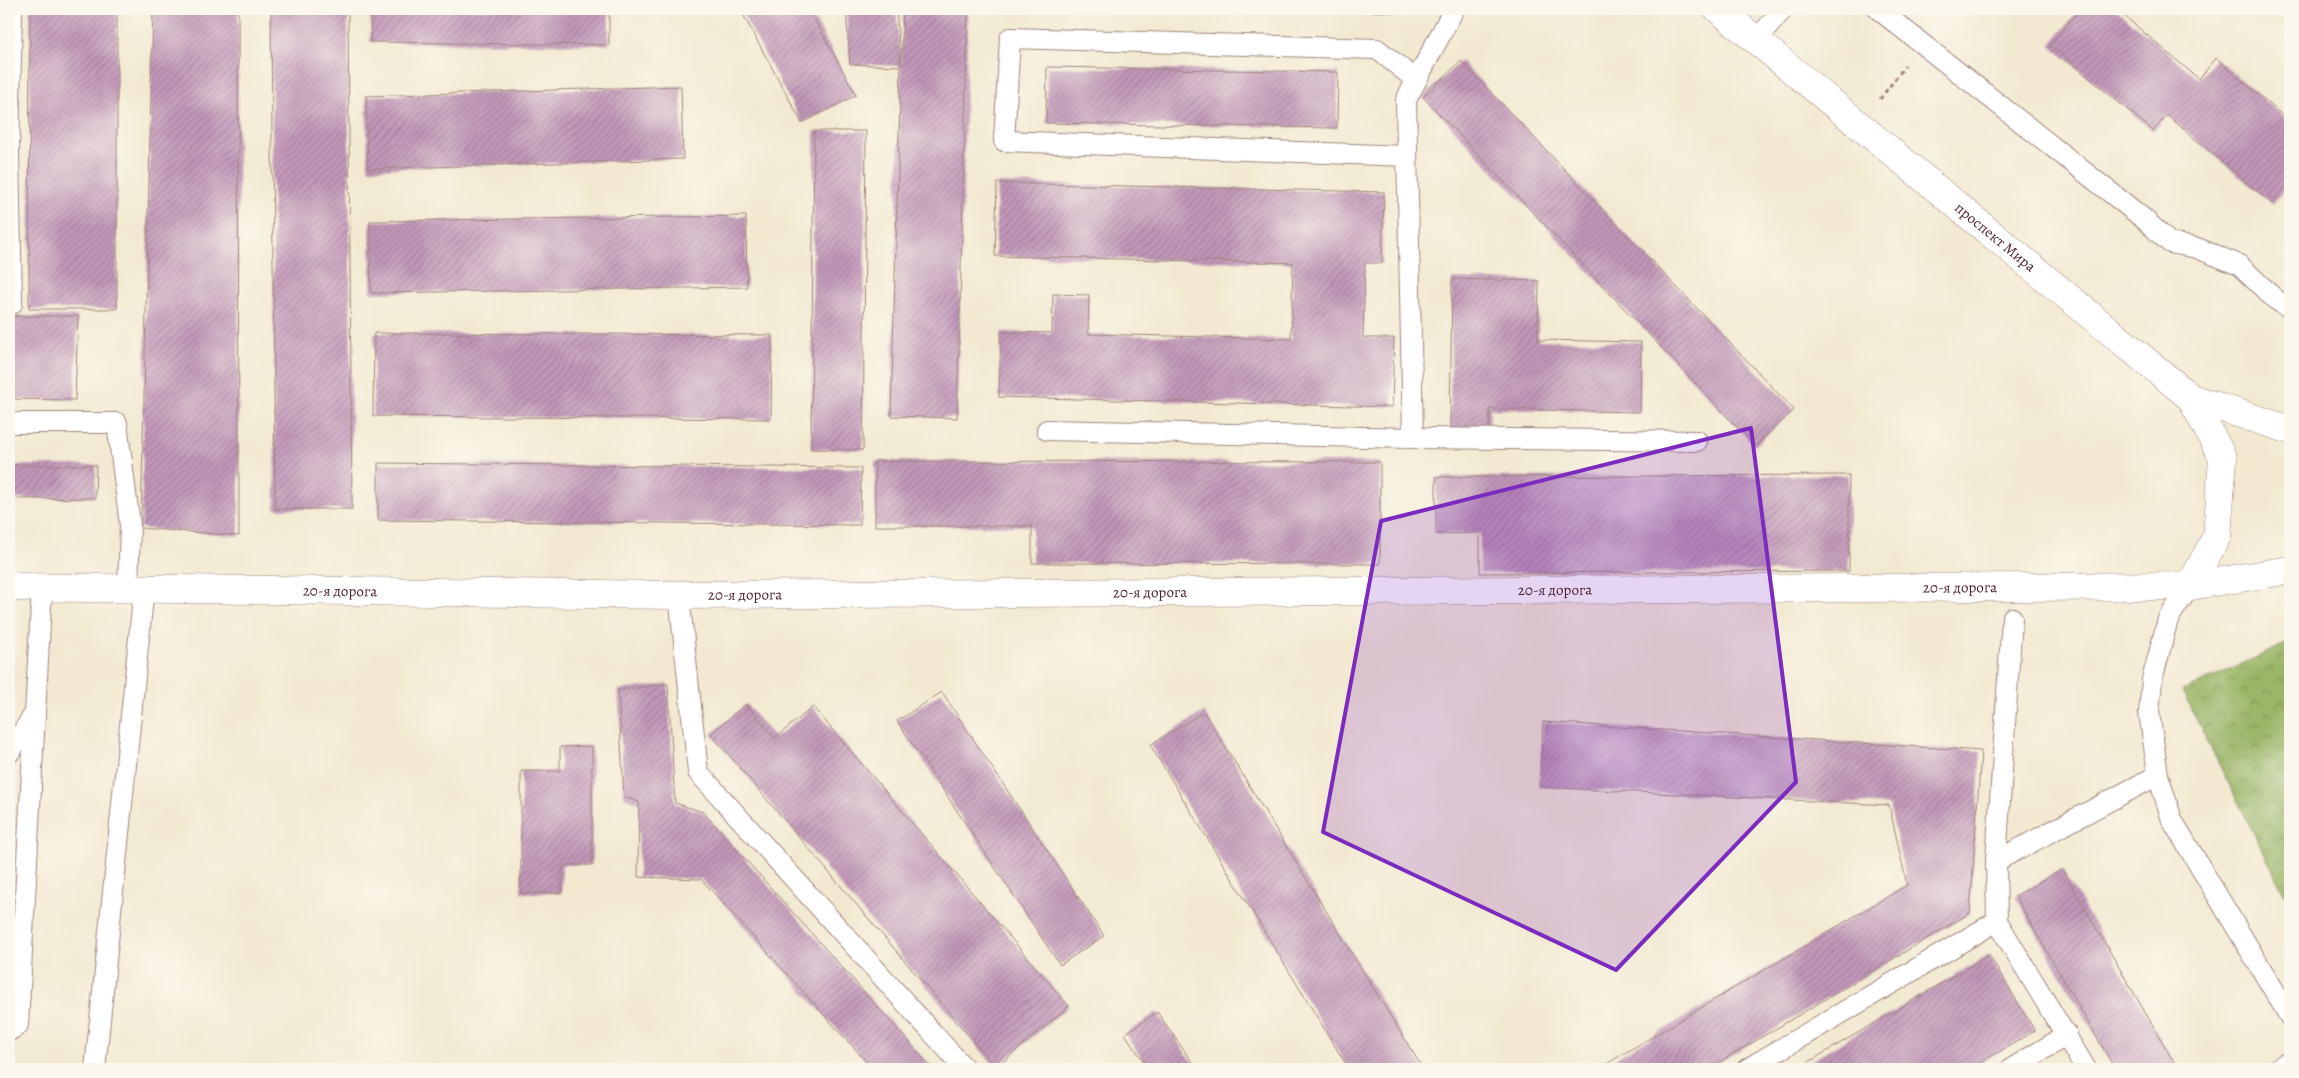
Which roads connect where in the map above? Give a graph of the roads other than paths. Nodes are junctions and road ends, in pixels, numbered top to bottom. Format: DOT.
graph roads {
  1 [pos="12,9"];
  2 [pos="1454,9"];
  3 [pos="1718,9"];
  4 [pos="1783,9"];
  5 [pos="1878,9"];
  6 [pos="1756,41"];
  7 [pos="1416,80"];
  8 [pos="9,152"];
  9 [pos="1407,156"];
  10 [pos="9,304"];
  11 [pos="2290,308"];
  12 [pos="2190,398"];
  13 [pos="9,423"];
  14 [pos="1047,430"];
  15 [pos="2290,430"];
  16 [pos="1412,438"];
  17 [pos="1698,441"];
  18 [pos="2290,570"];
  19 [pos="2190,586"];
  20 [pos="9,587"];
  21 [pos="42,587"];
  22 [pos="136,588"];
  23 [pos="679,595"];
  24 [pos="2012,618"];
  25 [pos="34,715"];
  26 [pos="9,753"];
  27 [pos="2158,775"];
  28 [pos="1996,861"];
  29 [pos="1997,921"];
  30 [pos="2290,1017"];
  31 [pos="9,1031"];
  32 [pos="2067,1035"];
  33 [pos="2290,1061"];
  34 [pos="95,1069"];
  35 [pos="965,1069"];
  36 [pos="1747,1069"];
  37 [pos="2011,1069"];
  38 [pos="2086,1069"];
  39 [pos="2276,1069"];
  1 -- 8 [label="lane"];
  2 -- 7 [label="lane"];
  3 -- 6 [label="main road, проспект Мира"];
  4 -- 6 [label="lane"];
  5 -- 11 [label="lane"];
  6 -- 12 [label="main road, проспект Мира"];
  7 -- 9 [label="lane"];
  7 -- 9 [label="lane"];
  8 -- 10 [label="lane"];
  9 -- 16 [label="lane"];
  12 -- 15 [label="main road, проспект Мира"];
  12 -- 19 [label="main road"];
  13 -- 22 [label="lane"];
  14 -- 16 [label="lane"];
  16 -- 17 [label="lane"];
  18 -- 19 [label="main road, 20-я дорога"];
  19 -- 23 [label="main road, 20-я дорога"];
  19 -- 27 [label="lane"];
  20 -- 21 [label="main road, 20-я дорога"];
  21 -- 22 [label="main road, 20-я дорога"];
  21 -- 25 [label="lane"];
  22 -- 23 [label="main road, 20-я дорога"];
  22 -- 34 [label="lane"];
  23 -- 35 [label="lane"];
  24 -- 28 [label="lane"];
  25 -- 26 [label="lane"];
  25 -- 31 [label="lane"];
  27 -- 28 [label="lane"];
  27 -- 30 [label="lane"];
  28 -- 29 [label="lane"];
  29 -- 32 [label="lane"];
  29 -- 36 [label="lane"];
  32 -- 37 [label="lane"];
  32 -- 38 [label="lane"];
  33 -- 39 [label="lane"];
}
